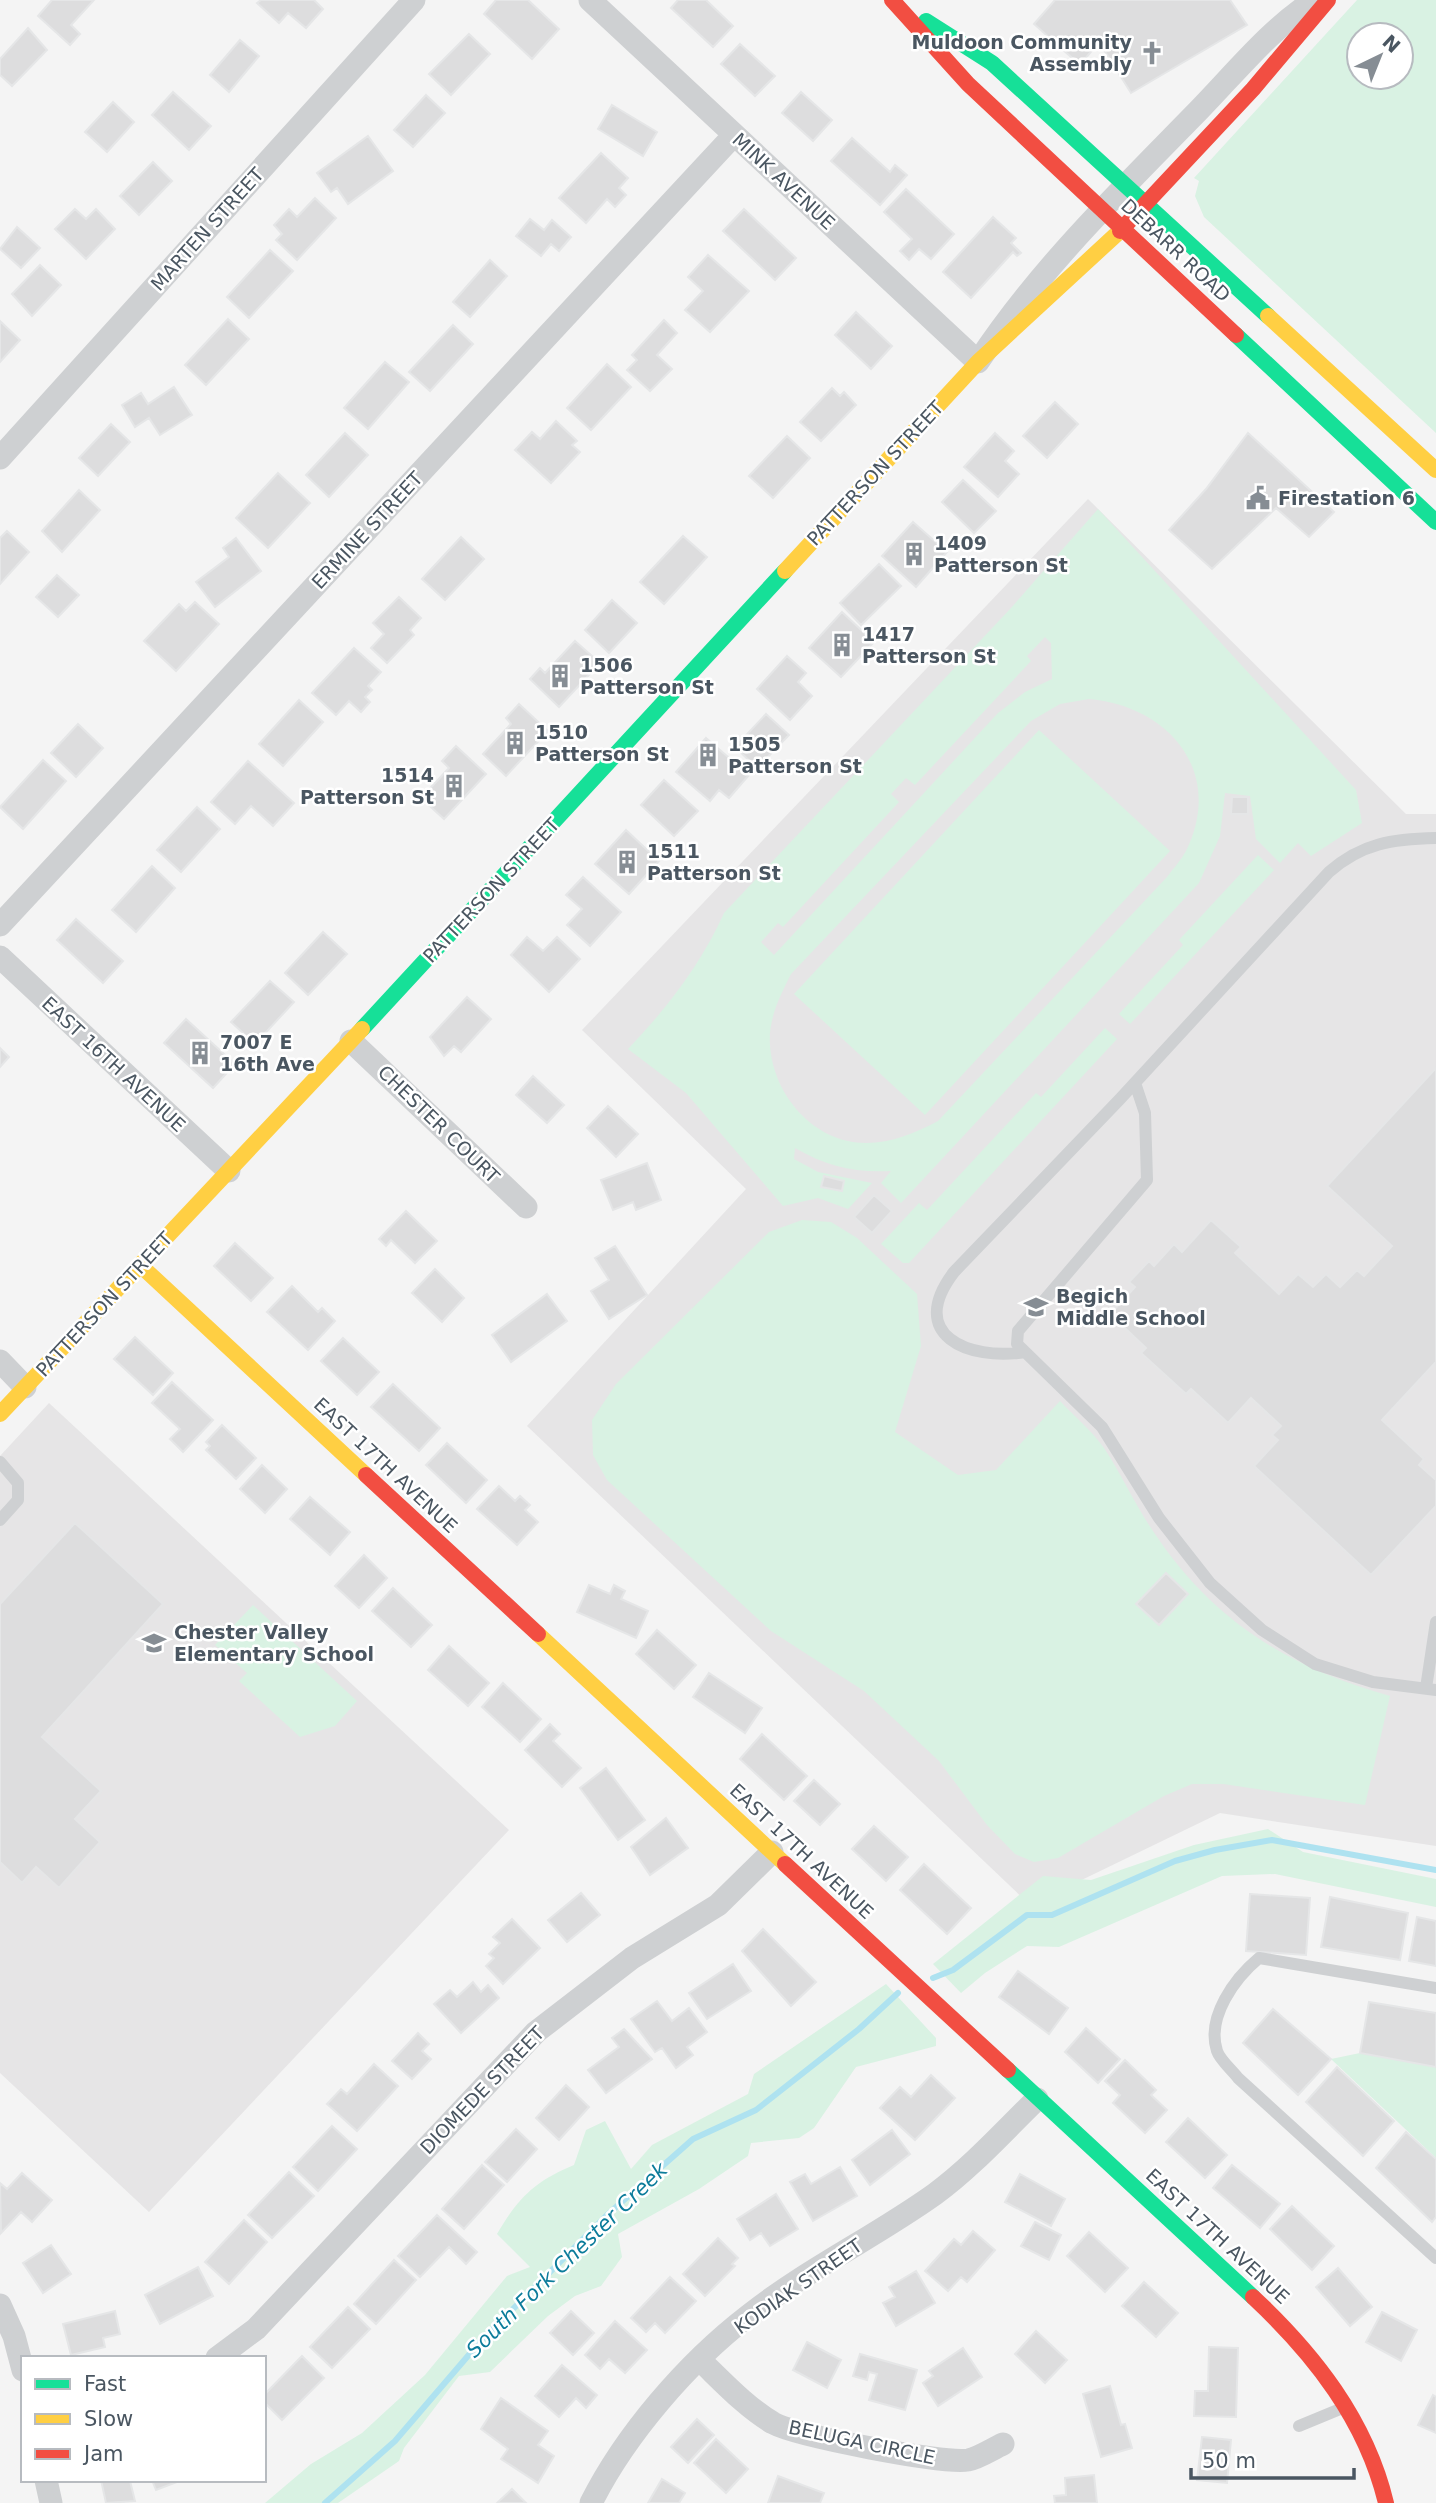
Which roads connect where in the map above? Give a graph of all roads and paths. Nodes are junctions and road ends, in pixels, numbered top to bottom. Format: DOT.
graph roads {
  1 [pos="414,0"];
  2 [pos="590,0"];
  3 [pos="1315,0"];
  4 [pos="1328,0"];
  5 [pos="893,1"];
  6 [pos="734,135"];
  7 [pos="1126,184"];
  8 [pos="1148,204"];
  9 [pos="1101,209"];
  10 [pos="1122,229"];
  11 [pos="978,362"];
  12 [pos="1336,429"];
  13 [pos="0,458"];
  14 [pos="1436,470"];
  15 [pos="1436,502"];
  16 [pos="1436,522"];
  17 [pos="1436,838"];
  18 [pos="0,925"];
  19 [pos="0,957"];
  20 [pos="351,1041"];
  21 [pos="1135,1083"];
  22 [pos="229,1171"];
  23 [pos="526,1207"];
  24 [pos="140,1265"];
  25 [pos="1025,1352"];
  26 [pos="0,1361"];
  27 [pos="25,1387"];
  28 [pos="0,1413"];
  29 [pos="0,1462"];
  30 [pos="0,1520"];
  31 [pos="1436,1622"];
  32 [pos="1431,1689"];
  33 [pos="772,1852"];
  34 [pos="1436,1988"];
  35 [pos="1037,2099"];
  36 [pos="1436,2258"];
  37 [pos="0,2307"];
  38 [pos="220,2356"];
  39 [pos="700,2360"];
  40 [pos="21,2362"];
  41 [pos="1346,2407"];
  42 [pos="1299,2426"];
  43 [pos="1003,2444"];
  44 [pos="46,2482"];
  45 [pos="51,2503"];
  46 [pos="591,2503"];
  47 [pos="1386,2503"];
  1 -- 13 [label="street, MARTEN STREET"];
  2 -- 6 [label="street, MINK AVENUE"];
  3 -- 7 [label="street, PATTERSON STREET"];
  4 -- 8 [label="street, PATTERSON STREET"];
  5 -- 7 [label="street, DEBARR ROAD"];
  5 -- 9 [label="street, DEBARR ROAD"];
  6 -- 11 [label="street, MINK AVENUE"];
  6 -- 18 [label="street, ERMINE STREET"];
  7 -- 8 [label="street, DEBARR ROAD"];
  7 -- 9 [label="street, PATTERSON STREET"];
  8 -- 10 [label="street, PATTERSON STREET"];
  8 -- 14 [label="street, DEBARR ROAD"];
  9 -- 10 [label="street, DEBARR ROAD"];
  9 -- 11 [label="street, PATTERSON STREET"];
  10 -- 11 [label="street, PATTERSON STREET"];
  10 -- 12 [label="street, DEBARR ROAD"];
  11 -- 20 [label="street, PATTERSON STREET"];
  12 -- 15 [label="street"];
  12 -- 16 [label="street, DEBARR ROAD"];
  17 -- 21 [label="lane"];
  19 -- 22 [label="street, EAST 16TH AVENUE"];
  20 -- 22 [label="street, PATTERSON STREET"];
  20 -- 23 [label="street, CHESTER COURT"];
  21 -- 25 [label="lane"];
  21 -- 25 [label="lane"];
  22 -- 24 [label="street, PATTERSON STREET"];
  24 -- 27 [label="street, PATTERSON STREET"];
  24 -- 33 [label="street, EAST 17TH AVENUE"];
  25 -- 32 [label="lane"];
  26 -- 27 [label="street"];
  27 -- 28 [label="street, PATTERSON STREET"];
  29 -- 30 [label="lane"];
  31 -- 32 [label="lane"];
  33 -- 35 [label="street, EAST 17TH AVENUE"];
  33 -- 38 [label="street, DIOMEDE STREET"];
  34 -- 36 [label="lane"];
  35 -- 39 [label="street, KODIAK STREET"];
  35 -- 41 [label="street, EAST 17TH AVENUE"];
  37 -- 40 [label="street"];
  39 -- 43 [label="street, BELUGA CIRCLE"];
  39 -- 46 [label="street, KODIAK STREET"];
  41 -- 42 [label="lane"];
  41 -- 47 [label="street, EAST 17TH AVENUE"];
  44 -- 45 [label="street"];
}
